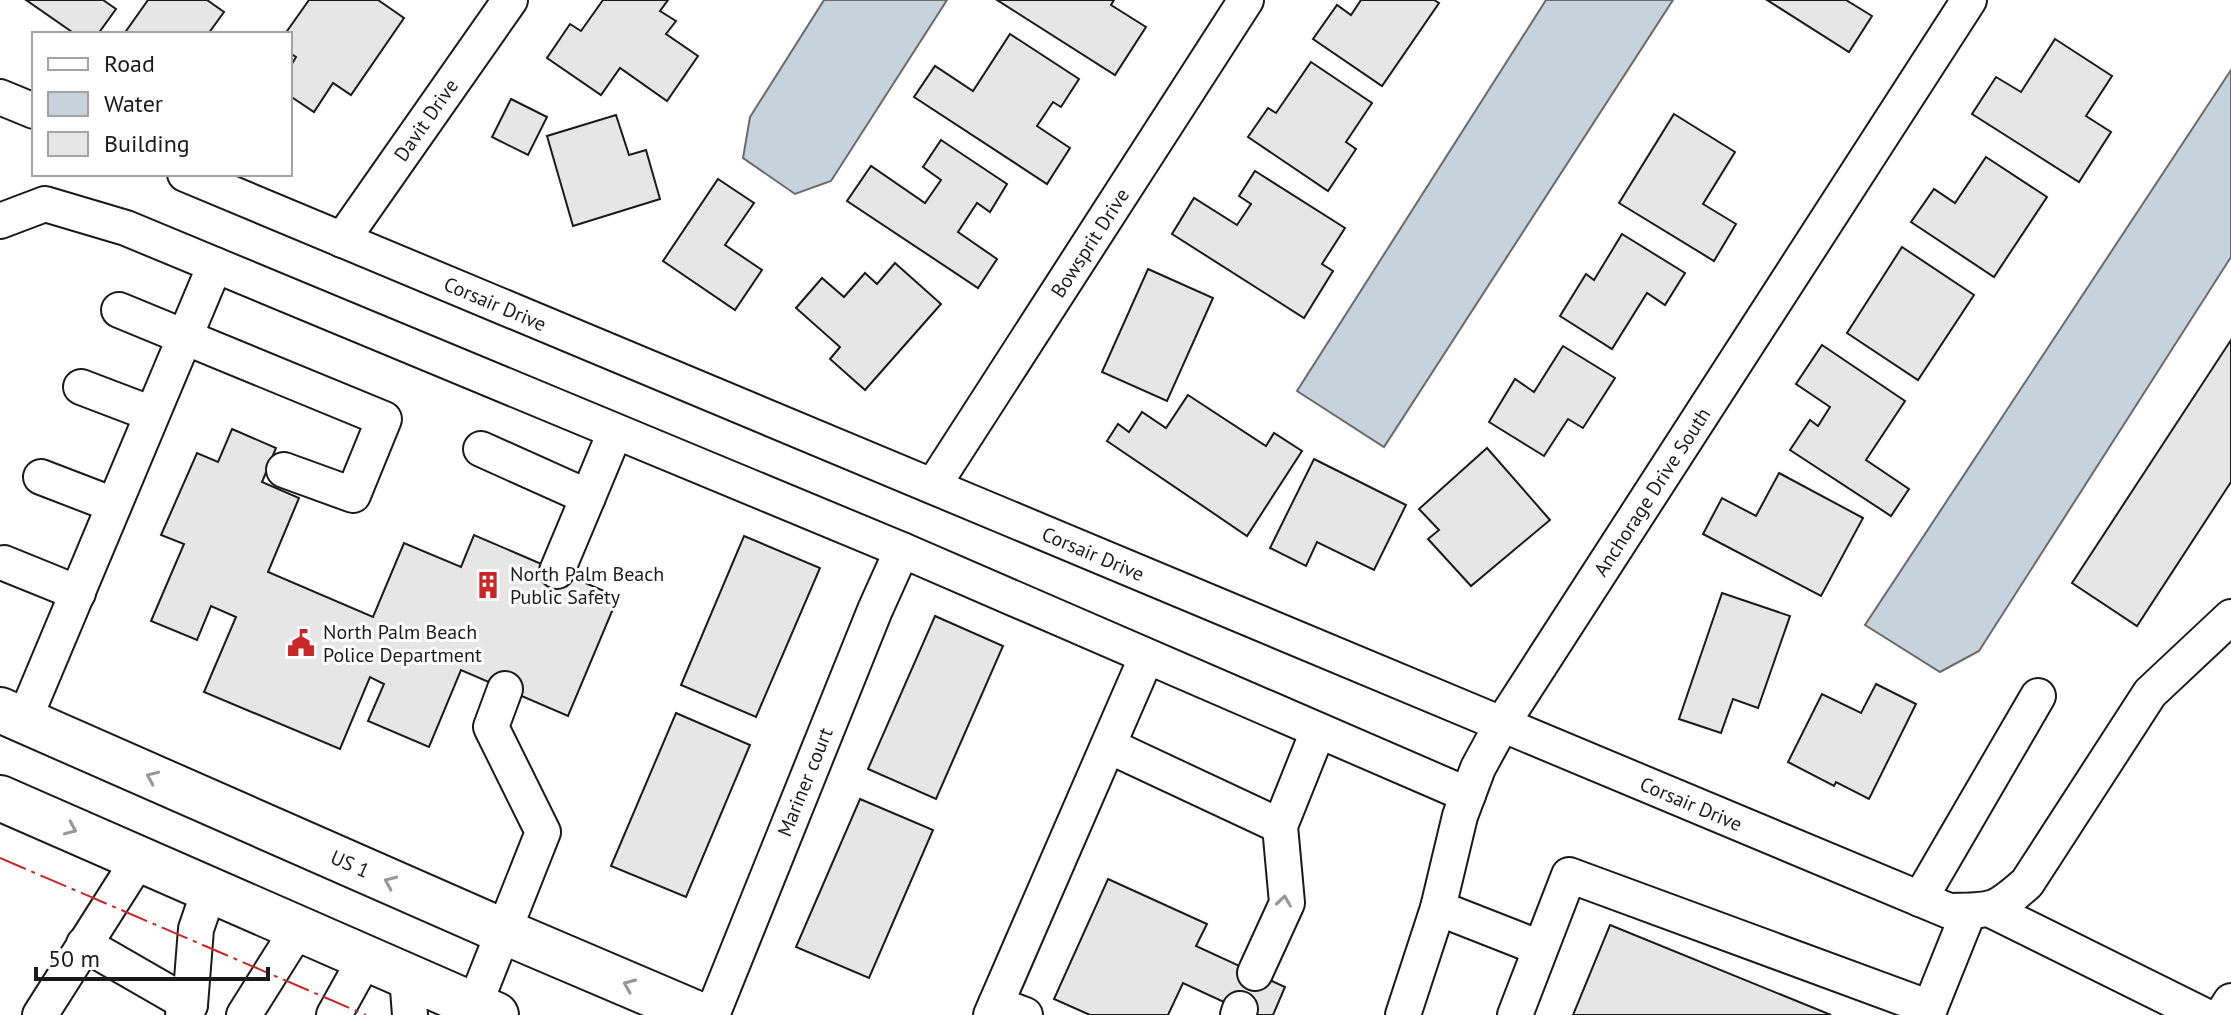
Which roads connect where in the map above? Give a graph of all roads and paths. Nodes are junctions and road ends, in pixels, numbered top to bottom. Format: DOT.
graph roads {
  1 [pos="510,0"];
  2 [pos="1246,0"];
  3 [pos="1969,0"];
  4 [pos="0,97"];
  5 [pos="32,110"];
  6 [pos="190,176"];
  7 [pos="0,221"];
  8 [pos="342,240"];
  9 [pos="215,265"];
  10 [pos="119,310"];
  11 [pos="185,336"];
  12 [pos="81,387"];
  13 [pos="152,414"];
  14 [pos="615,432"];
  15 [pos="481,449"];
  16 [pos="284,470"];
  17 [pos="41,477"];
  18 [pos="933,486"];
  19 [pos="588,497"];
  20 [pos="114,505"];
  21 [pos="902,550"];
  22 [pos="4,563"];
  23 [pos="557,571"];
  24 [pos="78,593"];
  25 [pos="2226,629"];
  26 [pos="1146,658"];
  27 [pos="505,689"];
  28 [pos="2038,696"];
  29 [pos="12,715"];
  30 [pos="1502,724"];
  31 [pos="1318,731"];
  32 [pos="1109,746"];
  33 [pos="1468,795"];
  34 [pos="0,798"];
  35 [pos="1280,826"];
  36 [pos="139,859"];
  37 [pos="209,891"];
  38 [pos="1920,899"];
  39 [pos="1438,908"];
  40 [pos="1988,908"];
  41 [pos="298,929"];
  42 [pos="505,932"];
  43 [pos="84,944"];
  44 [pos="1540,948"];
  45 [pos="365,959"];
  46 [pos="1255,973"];
  47 [pos="408,996"];
  48 [pos="2231,1001"];
  49 [pos="186,1010"];
  50 [pos="485,1010"];
  51 [pos="1004,1011"];
  52 [pos="1929,1012"];
  53 [pos="40,1015"];
  54 [pos="244,1015"];
  55 [pos="334,1015"];
  56 [pos="700,1015"];
  57 [pos="712,1015"];
  58 [pos="1403,1015"];
  59 [pos="1515,1015"];
  60 [pos="2203,1015"];
  61 [pos="2222,1015"];
  1 -- 8 [label="street, Davit Drive"];
  2 -- 18 [label="street, Bowsprit Drive"];
  3 -- 30 [label="street, Anchorage Drive South"];
  4 -- 5 [label="street"];
  6 -- 8 [label="street, Corsair Drive"];
  7 -- 9 [label="street"];
  8 -- 18 [label="street, Corsair Drive"];
  9 -- 11 [label="street"];
  9 -- 14 [label="street"];
  10 -- 11 [label="street"];
  11 -- 13 [label="street"];
  11 -- 16 [label="street"];
  12 -- 13 [label="street"];
  13 -- 20 [label="street"];
  14 -- 19 [label="street"];
  14 -- 21 [label="street"];
  15 -- 19 [label="street"];
  17 -- 20 [label="street"];
  18 -- 30 [label="street, Corsair Drive"];
  19 -- 23 [label="street"];
  20 -- 24 [label="street"];
  21 -- 26 [label="street"];
  21 -- 57 [label="street, Mariner court"];
  22 -- 24 [label="street"];
  24 -- 29 [label="street"];
  25 -- 40 [label="street"];
  26 -- 31 [label="street"];
  26 -- 32 [label="street"];
  27 -- 42 [label="street"];
  28 -- 38 [label="street"];
  42 -- 29 [label="main road, US 1 / US 1, one-way"];
  30 -- 33 [label="street, Anchorage Drive South"];
  30 -- 38 [label="street, Corsair Drive"];
  31 -- 33 [label="street"];
  31 -- 35 [label="street"];
  32 -- 35 [label="street"];
  32 -- 51 [label="street"];
  33 -- 39 [label="street, Anchorage Drive South"];
  34 -- 36 [label="main road, one-way"];
  46 -- 35 [label="street, one-way"];
  36 -- 37 [label="main road"];
  36 -- 43 [label="street"];
  37 -- 41 [label="main road"];
  37 -- 49 [label="street"];
  38 -- 40 [label="street, Corsair Drive"];
  39 -- 44 [label="street"];
  39 -- 58 [label="street, Anchorage Drive South"];
  40 -- 52 [label="street"];
  40 -- 60 [label="street, Corsair Drive"];
  41 -- 45 [label="main road"];
  41 -- 54 [label="street"];
  42 -- 50 [label="street"];
  56 -- 42 [label="main road, US 1 / US 1, one-way"];
  43 -- 49 [label="street"];
  43 -- 53 [label="street"];
  44 -- 52 [label="street"];
  44 -- 59 [label="street"];
  45 -- 47 [label="main road"];
  45 -- 55 [label="street"];
  47 -- 50 [label="main road"];
  48 -- 61 [label="street"];
}
